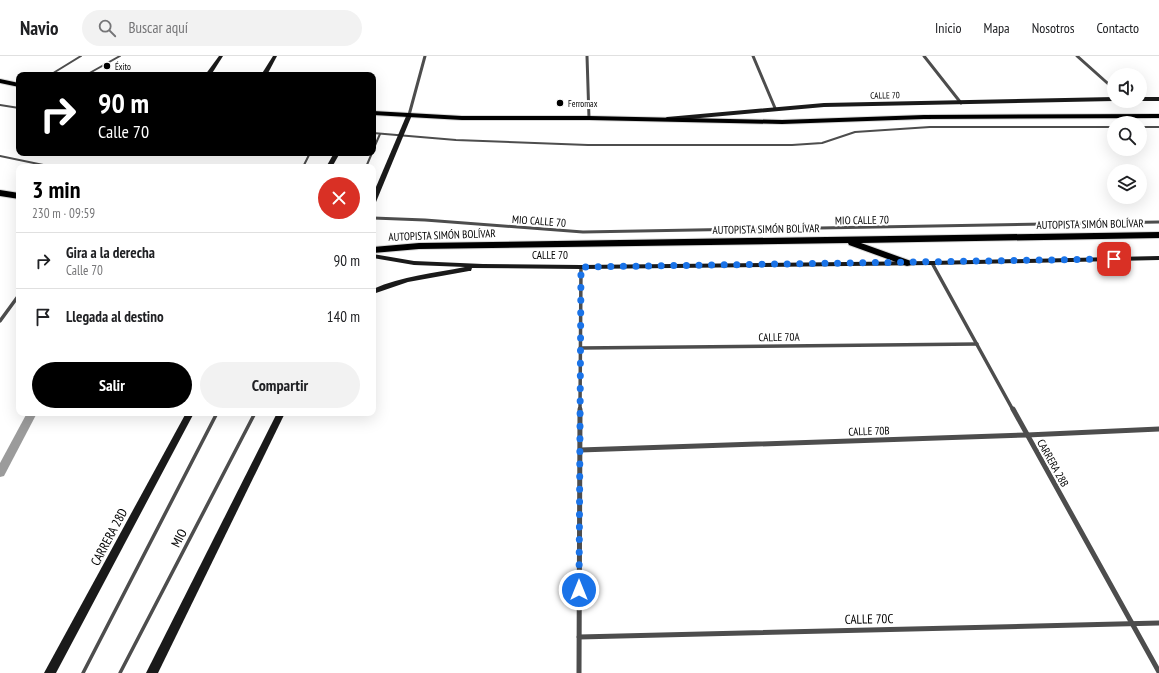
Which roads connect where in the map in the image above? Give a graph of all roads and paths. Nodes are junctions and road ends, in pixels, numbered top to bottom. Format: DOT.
graph roads {
  1 [pos="81,56"];
  2 [pos="120,56"];
  3 [pos="221,56"];
  4 [pos="275,56"];
  5 [pos="425,56"];
  6 [pos="587,56"];
  7 [pos="753,56"];
  8 [pos="924,56"];
  9 [pos="1077,56"];
  10 [pos="55,72"];
  11 [pos="91,72"];
  12 [pos="210,72"];
  13 [pos="266,72"];
  14 [pos="0,81"];
  15 [pos="1107,83"];
  16 [pos="16,84"];
  17 [pos="1147,99"];
  18 [pos="1159,99"];
  19 [pos="1107,100"];
  20 [pos="961,103"];
  21 [pos="0,105"];
  22 [pos="16,108"];
  23 [pos="775,108"];
  24 [pos="376,113"];
  25 [pos="409,115"];
  26 [pos="1159,116"];
  27 [pos="589,118"];
  28 [pos="657,120"];
  29 [pos="1107,127"];
  30 [pos="1147,127"];
  31 [pos="1159,127"];
  32 [pos="376,133"];
  33 [pos="380,134"];
  34 [pos="401,136"];
  35 [pos="376,143"];
  36 [pos="0,156"];
  37 [pos="39,164"];
  38 [pos="0,193"];
  39 [pos="376,195"];
  40 [pos="16,196"];
  41 [pos="376,218"];
  42 [pos="1159,222"];
  43 [pos="1159,235"];
  44 [pos="846,240"];
  45 [pos="376,250"];
  46 [pos="376,257"];
  47 [pos="1159,258"];
  48 [pos="907,263"];
  49 [pos="932,263"];
  50 [pos="483,266"];
  51 [pos="581,267"];
  52 [pos="376,291"];
  53 [pos="16,300"];
  54 [pos="0,322"];
  55 [pos="977,344"];
  56 [pos="580,348"];
  57 [pos="188,416"];
  58 [pos="215,416"];
  59 [pos="253,416"];
  60 [pos="280,416"];
  61 [pos="1159,429"];
  62 [pos="1027,435"];
  63 [pos="580,450"];
  64 [pos="1159,623"];
  65 [pos="1132,624"];
  66 [pos="579,637"];
  67 [pos="1159,672"];
  68 [pos="50,673"];
  69 [pos="83,673"];
  70 [pos="120,673"];
  71 [pos="152,673"];
  72 [pos="579,673"];
  1 -- 10 [label="lane"];
  2 -- 11 [label="lane"];
  3 -- 12 [label="street"];
  4 -- 13 [label="street"];
  5 -- 25 [label="street"];
  6 -- 27 [label="street"];
  7 -- 23 [label="street"];
  8 -- 20 [label="street"];
  9 -- 15 [label="street"];
  14 -- 16 [label="highway"];
  17 -- 18 [label="street"];
  19 -- 20 [label="street, CALLE 70"];
  20 -- 23 [label="street, CALLE 70"];
  21 -- 22 [label="lane"];
  23 -- 28 [label="street, CALLE 70"];
  24 -- 25 [label="highway"];
  25 -- 27 [label="highway"];
  25 -- 34 [label="street"];
  26 -- 28 [label="highway"];
  27 -- 28 [label="highway"];
  29 -- 34 [label="lane"];
  30 -- 31 [label="lane"];
  32 -- 33 [label="lane"];
  33 -- 34 [label="lane"];
  33 -- 35 [label="lane"];
  34 -- 39 [label="street"];
  36 -- 37 [label="lane"];
  38 -- 40 [label="highway"];
  41 -- 42 [label="lane, MIO CALLE 70"];
  43 -- 44 [label="highway, AUTOPISTA SIMÓN BOLÍVAR"];
  44 -- 45 [label="highway, AUTOPISTA SIMÓN BOLÍVAR"];
  44 -- 48 [label="highway"];
  46 -- 50 [label="street, CALLE 70"];
  47 -- 49 [label="street, CALLE 70"];
  48 -- 49 [label="street, CALLE 70"];
  48 -- 51 [label="street, CALLE 70"];
  49 -- 55 [label="street, CARRERA 28B"];
  50 -- 51 [label="street, CALLE 70"];
  50 -- 52 [label="street"];
  51 -- 56 [label="street"];
  53 -- 54 [label="street"];
  55 -- 56 [label="street, CALLE 70A"];
  55 -- 62 [label="street, CARRERA 28B"];
  56 -- 63 [label="street"];
  57 -- 68 [label="street, CARRERA 28D"];
  58 -- 69 [label="lane, MIO"];
  59 -- 70 [label="lane, MIO"];
  60 -- 71 [label="street"];
  61 -- 62 [label="street, CALLE 70B"];
  62 -- 63 [label="street, CALLE 70B"];
  62 -- 65 [label="street, CARRERA 28B"];
  63 -- 66 [label="street"];
  64 -- 65 [label="street, CALLE 70C"];
  65 -- 66 [label="street, CALLE 70C"];
  65 -- 67 [label="street, CARRERA 28B"];
  66 -- 72 [label="street"];
}
